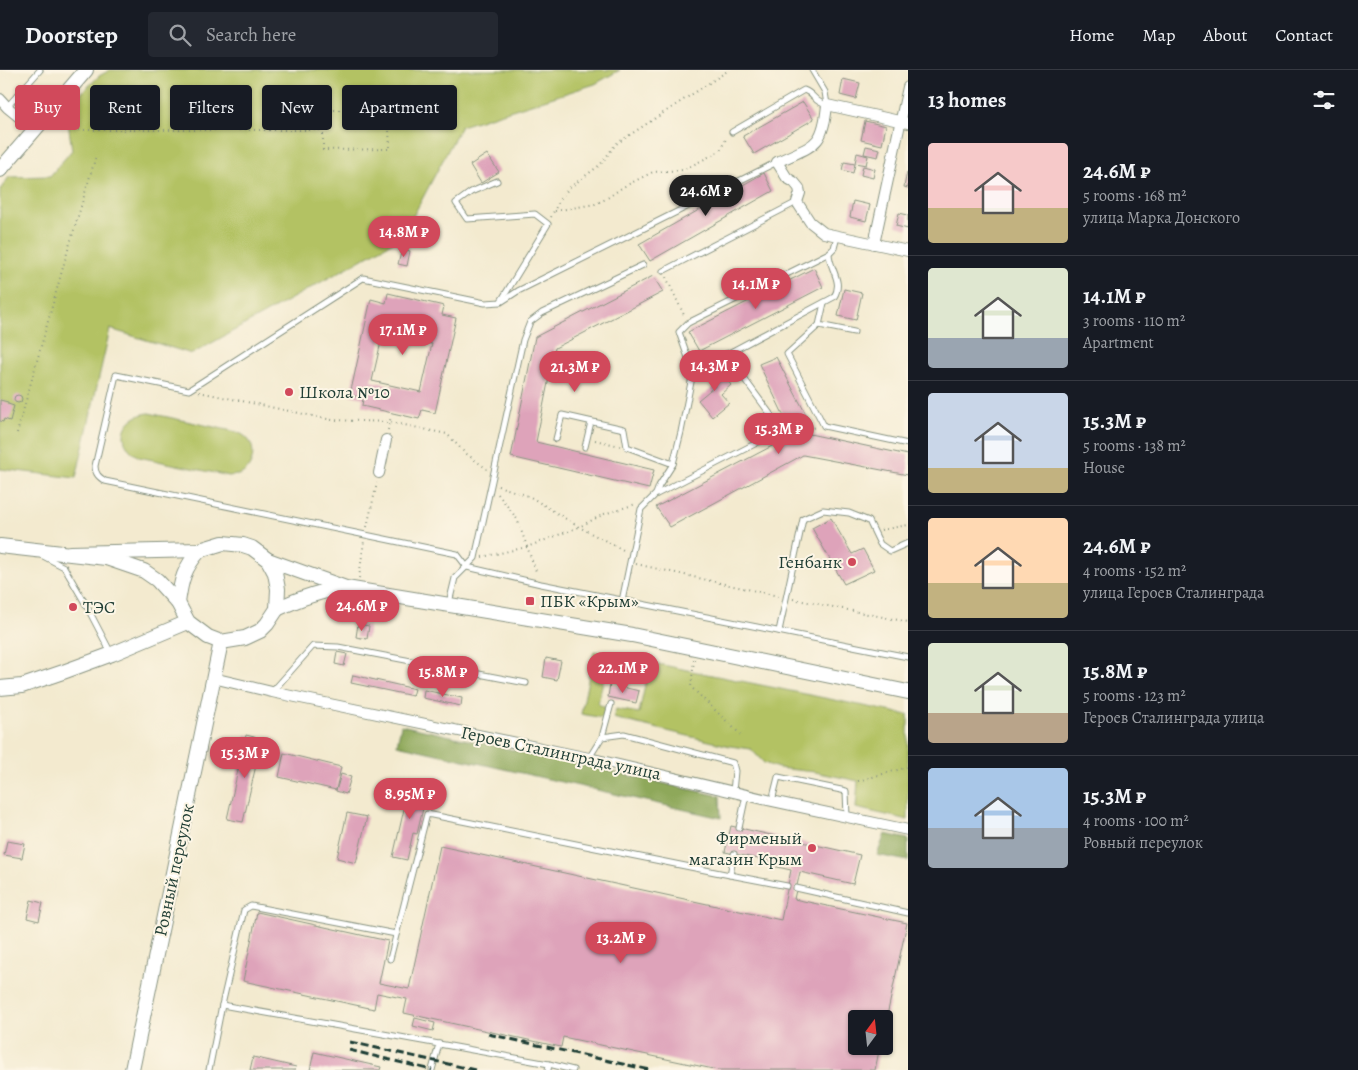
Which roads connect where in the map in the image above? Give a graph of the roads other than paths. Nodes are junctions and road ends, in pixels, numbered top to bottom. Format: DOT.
graph roads {
  1 [pos="40,70"];
  2 [pos="86,70"];
  3 [pos="812,70"];
  4 [pos="73,85"];
  5 [pos="908,87"];
  6 [pos="2,104"];
  7 [pos="827,105"];
  8 [pos="15,114"];
  9 [pos="904,122"];
  10 [pos="33,130"];
  11 [pos="732,132"];
  12 [pos="777,162"];
  13 [pos="0,170"];
  14 [pos="497,181"];
  15 [pos="797,202"];
  16 [pos="837,237"];
  17 [pos="874,244"];
  18 [pos="908,251"];
  19 [pos="829,253"];
  20 [pos="643,265"];
  21 [pos="663,271"];
  22 [pos="501,302"];
  23 [pos="824,303"];
  24 [pos="819,325"];
  25 [pos="854,332"];
  26 [pos="726,354"];
  27 [pos="693,372"];
  28 [pos="591,422"];
  29 [pos="556,439"];
  30 [pos="386,440"];
  31 [pos="908,444"];
  32 [pos="585,447"];
  33 [pos="672,464"];
  34 [pos="379,473"];
  35 [pos="656,494"];
  36 [pos="908,543"];
  37 [pos="0,546"];
  38 [pos="16,547"];
  39 [pos="200,550"];
  40 [pos="70,553"];
  41 [pos="268,560"];
  42 [pos="468,567"];
  43 [pos="352,588"];
  44 [pos="622,601"];
  45 [pos="178,604"];
  46 [pos="449,604"];
  47 [pos="277,609"];
  48 [pos="188,622"];
  49 [pos="780,631"];
  50 [pos="221,642"];
  51 [pos="112,654"];
  52 [pos="908,657"];
  53 [pos="214,678"];
  54 [pos="526,683"];
  55 [pos="0,688"];
  56 [pos="272,692"];
  57 [pos="908,692"];
  58 [pos="611,704"];
  59 [pos="602,737"];
  60 [pos="589,758"];
  61 [pos="733,792"];
  62 [pos="746,795"];
  63 [pos="772,801"];
  64 [pos="847,817"];
  65 [pos="739,828"];
  66 [pos="908,830"];
  67 [pos="734,854"];
  68 [pos="730,875"];
  69 [pos="787,886"];
  70 [pos="796,888"];
  71 [pos="908,914"];
  72 [pos="396,934"];
  73 [pos="390,959"];
  74 [pos="222,1005"];
  75 [pos="439,1044"];
  76 [pos="548,1067"];
  77 [pos="132,1070"];
  78 [pos="208,1070"];
  79 [pos="432,1070"];
  80 [pos="573,1070"];
  1 -- 6 [label="lane"];
  2 -- 4 [label="main road"];
  3 -- 7 [label="lane"];
  5 -- 9 [label="street"];
  6 -- 8 [label="street"];
  7 -- 9 [label="street"];
  7 -- 11 [label="lane"];
  7 -- 12 [label="street"];
  9 -- 17 [label="street"];
  10 -- 13 [label="main road"];
  12 -- 15 [label="street"];
  12 -- 22 [label="lane"];
  14 -- 22 [label="lane"];
  15 -- 16 [label="street"];
  15 -- 21 [label="lane"];
  16 -- 17 [label="street"];
  16 -- 19 [label="lane"];
  17 -- 18 [label="street"];
  19 -- 23 [label="lane"];
  19 -- 27 [label="lane"];
  20 -- 42 [label="lane"];
  22 -- 42 [label="lane"];
  23 -- 24 [label="lane"];
  23 -- 26 [label="lane"];
  24 -- 25 [label="lane"];
  24 -- 31 [label="lane"];
  26 -- 27 [label="lane"];
  26 -- 35 [label="lane"];
  27 -- 33 [label="lane"];
  28 -- 29 [label="lane"];
  28 -- 32 [label="lane"];
  28 -- 33 [label="lane"];
  30 -- 34 [label="street"];
  33 -- 35 [label="lane"];
  35 -- 44 [label="lane"];
  36 -- 49 [label="lane"];
  37 -- 38 [label="main road"];
  38 -- 40 [label="main road"];
  38 -- 51 [label="lane"];
  39 -- 40 [label="main road"];
  39 -- 41 [label="main road"];
  39 -- 45 [label="main road"];
  40 -- 45 [label="main road"];
  41 -- 43 [label="main road"];
  41 -- 47 [label="main road"];
  42 -- 44 [label="lane"];
  42 -- 46 [label="lane"];
  43 -- 46 [label="main road"];
  43 -- 47 [label="main road"];
  44 -- 49 [label="lane"];
  45 -- 48 [label="main road"];
  46 -- 57 [label="main road"];
  47 -- 50 [label="main road"];
  48 -- 50 [label="main road"];
  48 -- 51 [label="main road"];
  49 -- 52 [label="lane"];
  50 -- 53 [label="main road, Ровный переулок"];
  51 -- 55 [label="main road"];
  53 -- 56 [label="street, Героев Сталинграда улица"];
  53 -- 77 [label="main road, Ровный переулок"];
  54 -- 56 [label="lane"];
  56 -- 60 [label="street, Героев Сталинграда улица"];
  58 -- 59 [label="lane"];
  59 -- 60 [label="lane"];
  59 -- 61 [label="lane"];
  60 -- 61 [label="street, Героев Сталинграда улица"];
  61 -- 62 [label="street, Героев Сталинграда улица"];
  62 -- 63 [label="street, Героев Сталинграда улица"];
  62 -- 65 [label="lane"];
  63 -- 64 [label="street, Героев Сталинграда улица"];
  63 -- 64 [label="lane"];
  64 -- 66 [label="street, Героев Сталинграда улица"];
  67 -- 68 [label="lane"];
  68 -- 69 [label="lane"];
  68 -- 72 [label="lane"];
  70 -- 71 [label="lane"];
  72 -- 73 [label="lane"];
  72 -- 74 [label="lane"];
  74 -- 75 [label="lane"];
  74 -- 78 [label="lane"];
  75 -- 76 [label="lane"];
  75 -- 79 [label="lane"];
  76 -- 80 [label="lane"];
}
